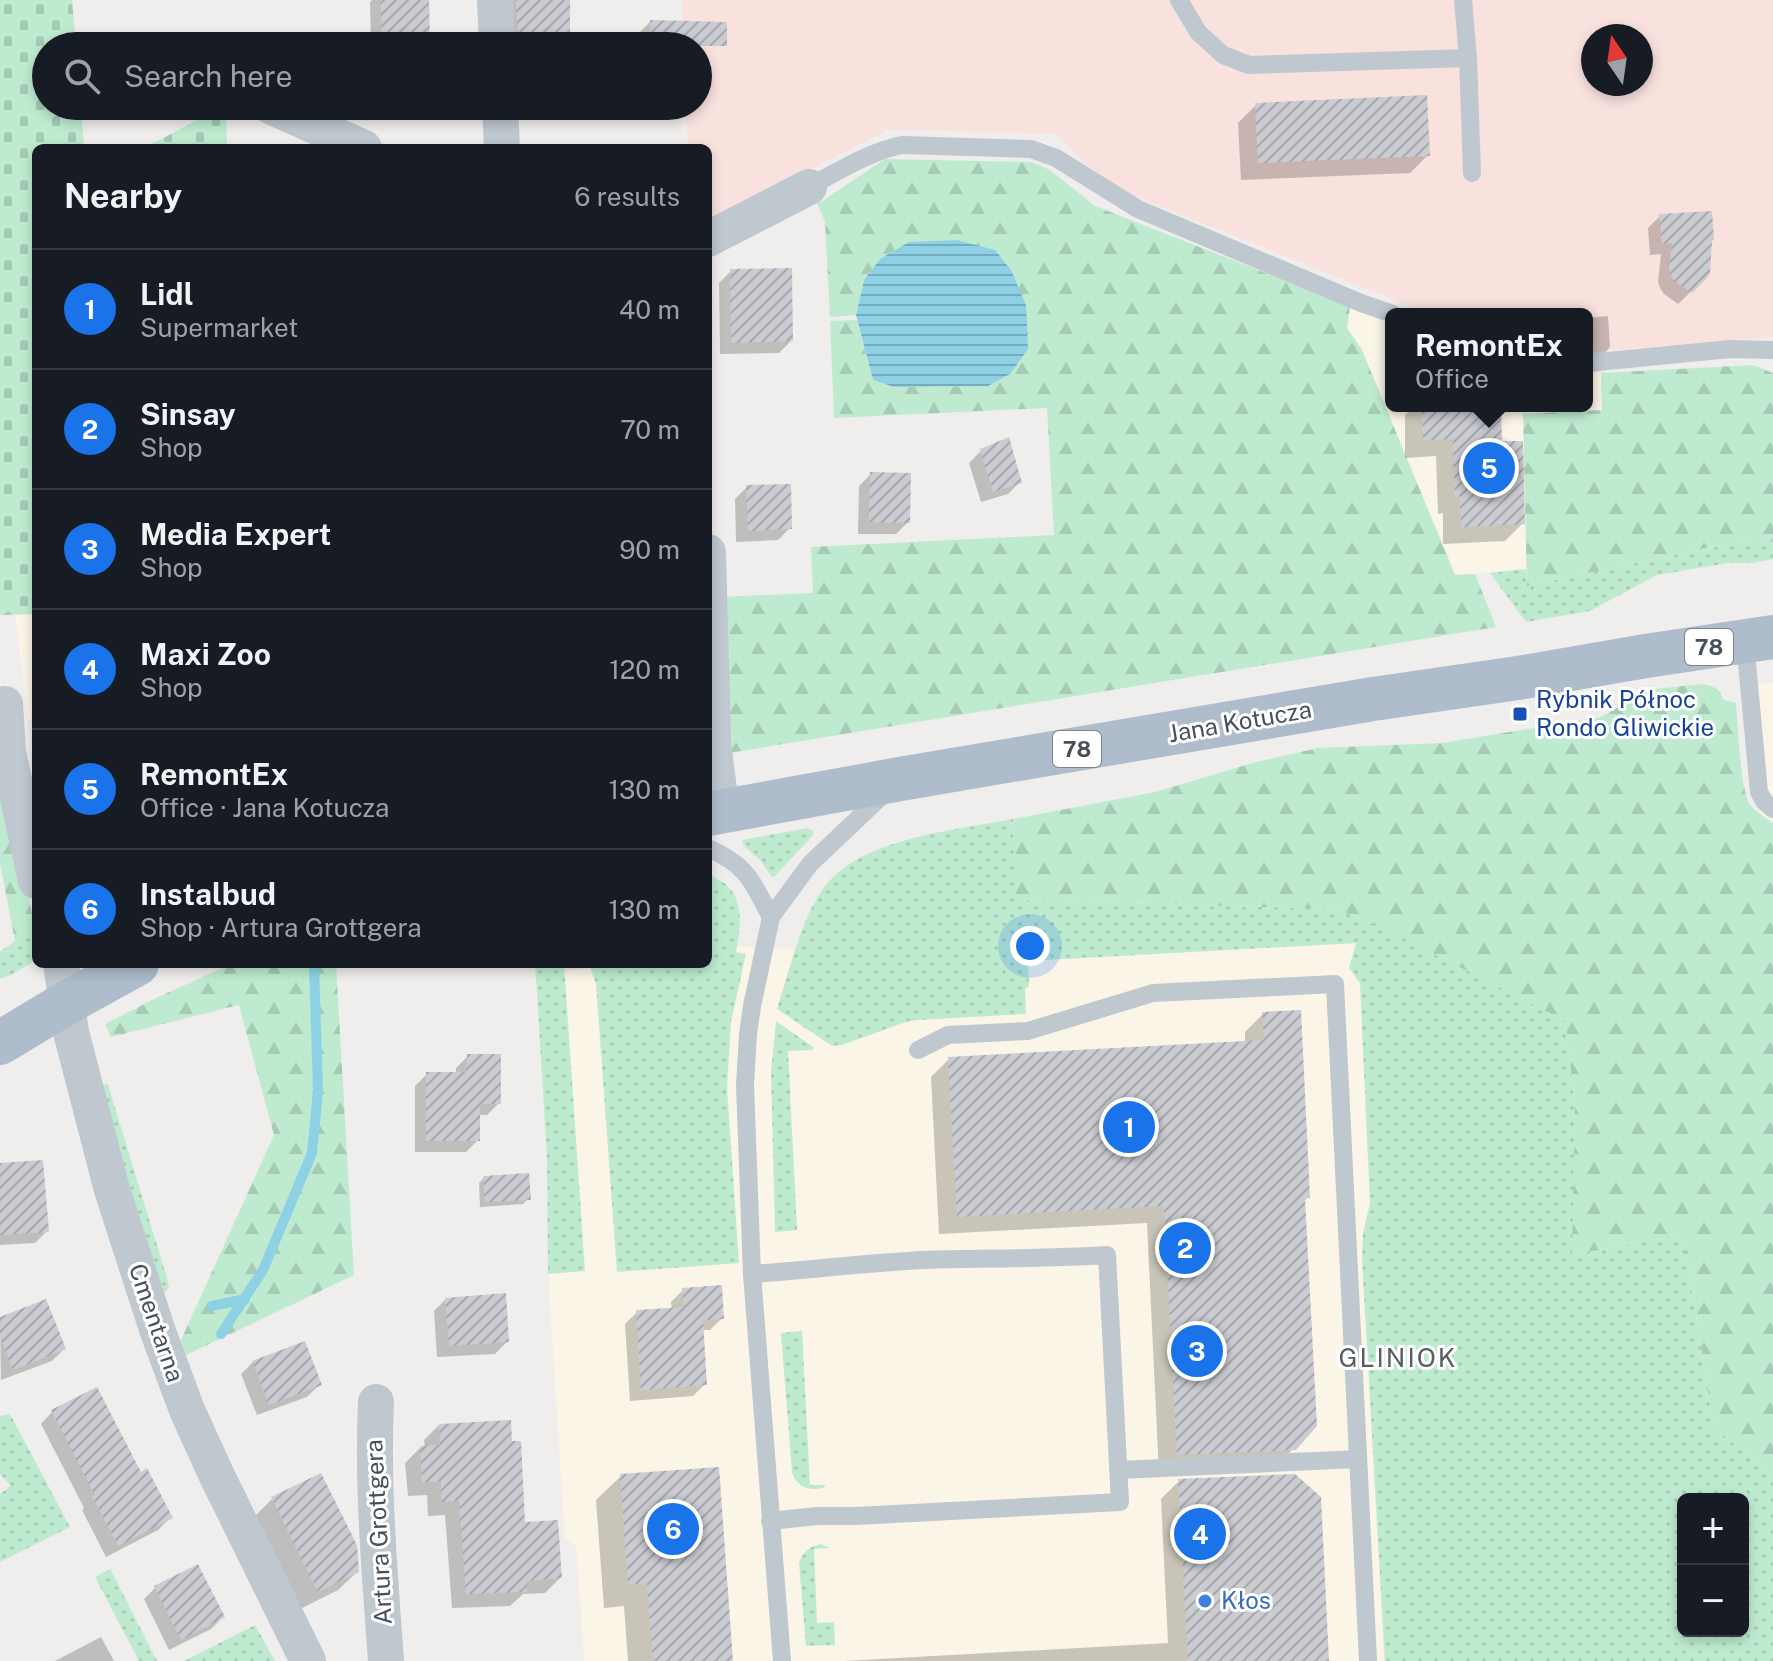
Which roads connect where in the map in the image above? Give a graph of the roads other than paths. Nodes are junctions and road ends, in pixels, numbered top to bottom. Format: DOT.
graph roads {
  1 [pos="495,0"];
  2 [pos="1179,0"];
  3 [pos="1463,0"];
  4 [pos="496,32"];
  5 [pos="1468,58"];
  6 [pos="301,120"];
  7 [pos="501,120"];
  8 [pos="355,144"];
  9 [pos="502,144"];
  10 [pos="1472,173"];
  11 [pos="809,187"];
  12 [pos="712,237"];
  13 [pos="1385,311"];
  14 [pos="1773,350"];
  15 [pos="1593,362"];
  16 [pos="1759,640"];
  17 [pos="2,706"];
  18 [pos="712,706"];
  19 [pos="900,779"];
  20 [pos="1773,809"];
  21 [pos="713,825"];
  22 [pos="32,863"];
  23 [pos="771,917"];
  24 [pos="122,968"];
  25 [pos="64,983"];
  26 [pos="0,1043"];
  27 [pos="918,1050"];
  28 [pos="752,1274"];
  29 [pos="376,1402"];
  30 [pos="1358,1459"];
  31 [pos="1119,1470"];
  32 [pos="770,1521"];
  33 [pos="308,1661"];
  34 [pos="386,1661"];
  35 [pos="782,1661"];
  36 [pos="1368,1661"];
  1 -- 4 [label="street"];
  2 -- 5 [label="lane"];
  3 -- 5 [label="lane"];
  5 -- 10 [label="lane"];
  6 -- 8 [label="street"];
  7 -- 9 [label="street"];
  11 -- 12 [label="street"];
  11 -- 13 [label="lane"];
  14 -- 15 [label="lane"];
  16 -- 19 [label="main road, Jana Kotucza / 78"];
  16 -- 20 [label="lane"];
  17 -- 22 [label="street"];
  18 -- 21 [label="street"];
  19 -- 21 [label="main road, Jana Kotucza / 78"];
  19 -- 23 [label="lane"];
  21 -- 23 [label="lane"];
  23 -- 28 [label="lane"];
  24 -- 25 [label="main road"];
  25 -- 26 [label="main road"];
  25 -- 33 [label="street, Cmentarna"];
  27 -- 30 [label="lane"];
  28 -- 31 [label="lane"];
  28 -- 32 [label="lane"];
  29 -- 34 [label="street, Artura Grottgera"];
  30 -- 31 [label="lane"];
  30 -- 36 [label="lane"];
  31 -- 32 [label="lane"];
  32 -- 35 [label="lane"];
}
